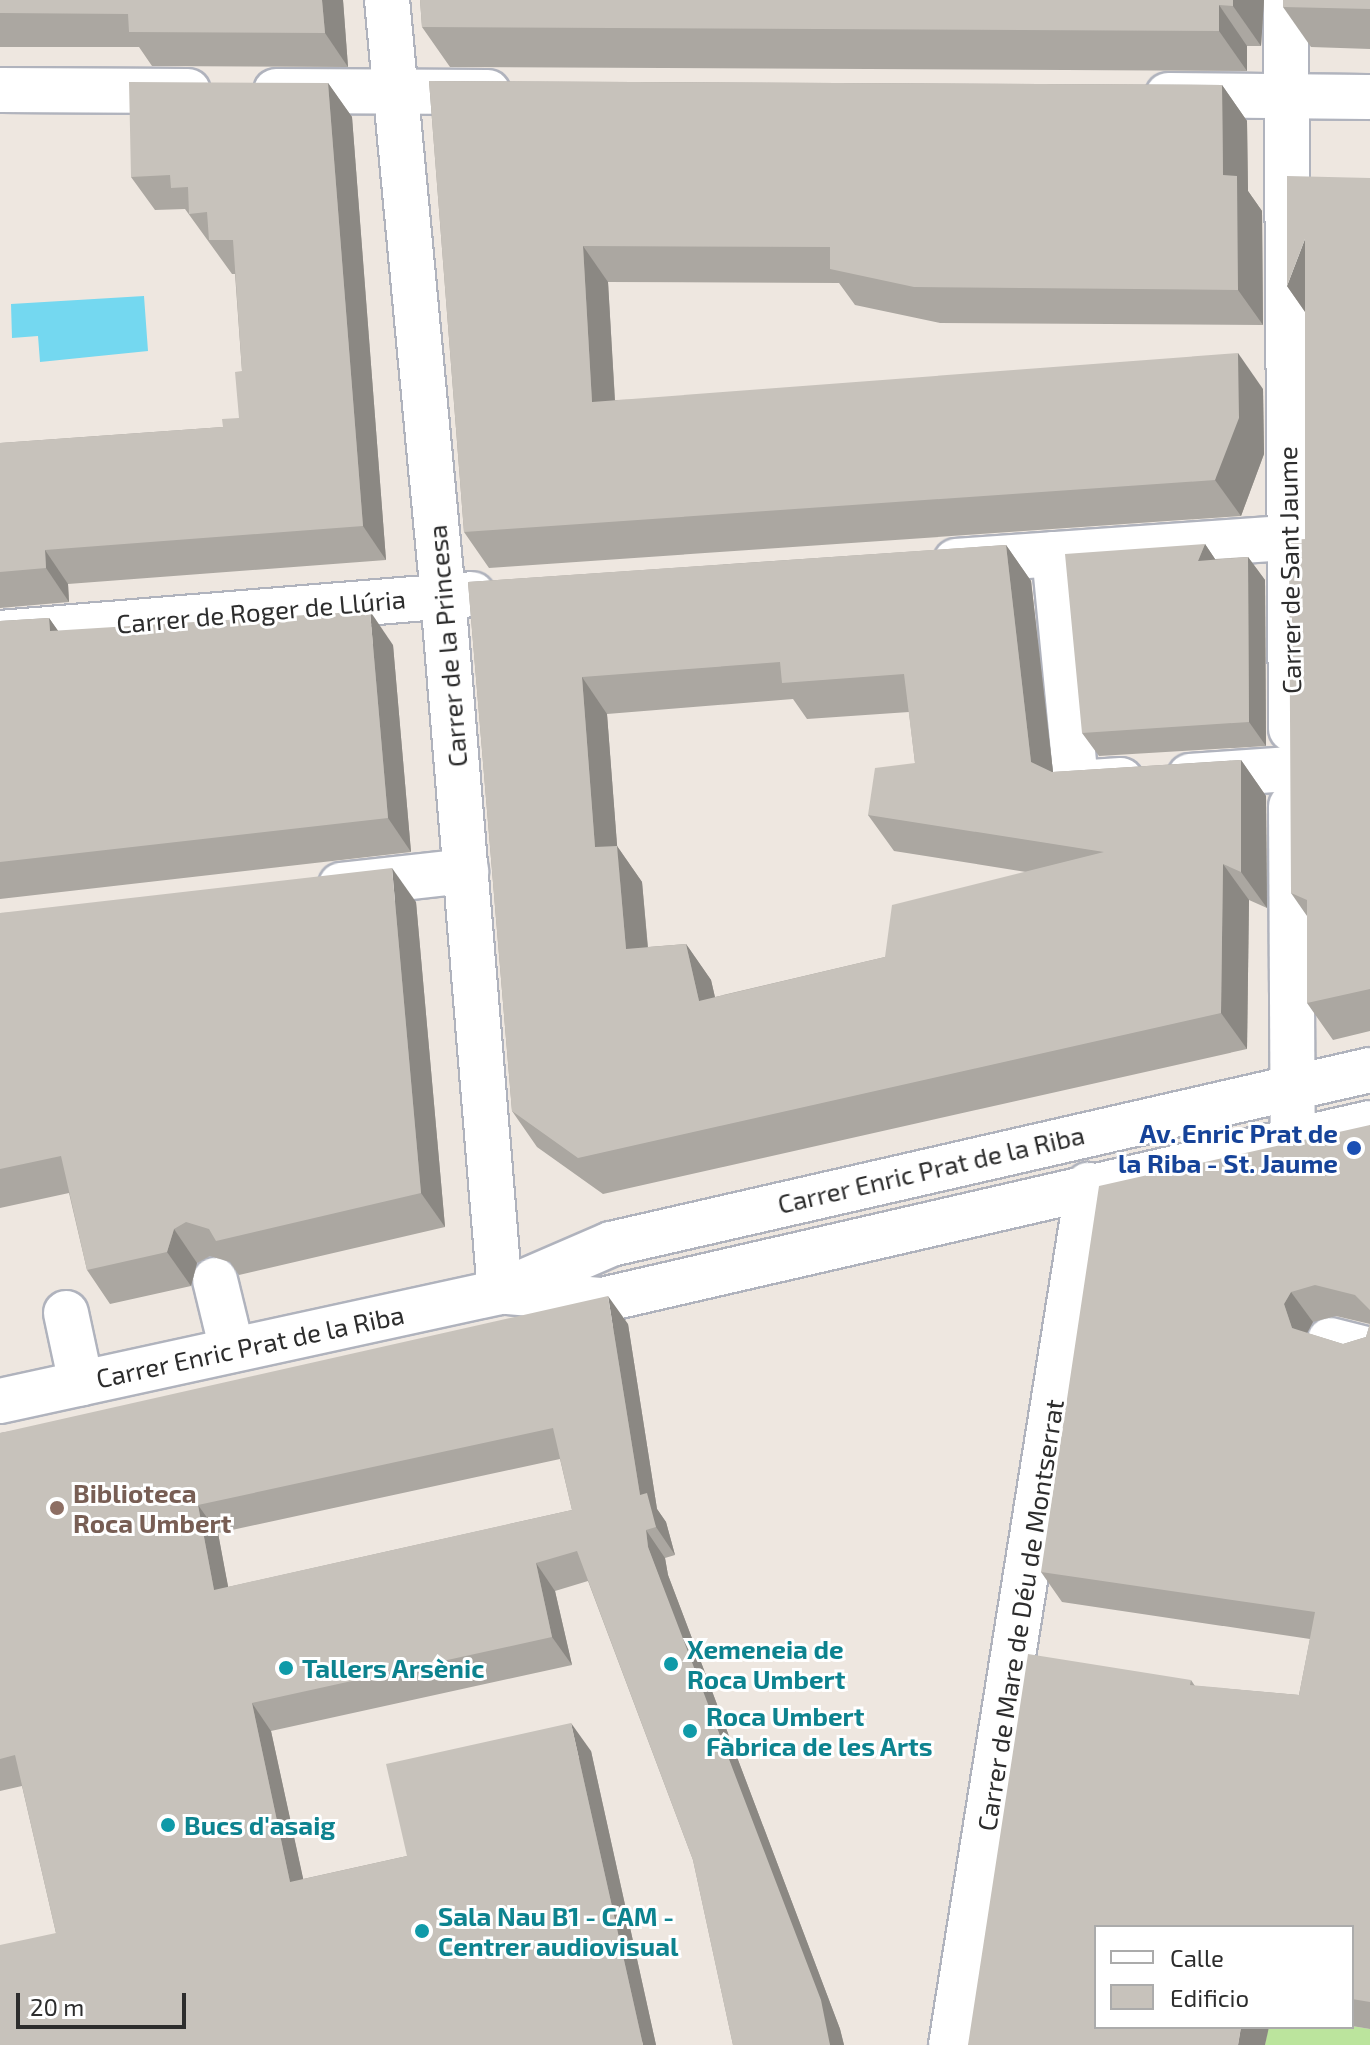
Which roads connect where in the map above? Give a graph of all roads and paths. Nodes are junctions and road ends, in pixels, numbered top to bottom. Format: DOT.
graph roads {
  1 [pos="387,0"];
  2 [pos="1286,0"];
  3 [pos="0,90"];
  4 [pos="392,92"];
  5 [pos="536,92"];
  6 [pos="1126,95"];
  7 [pos="1286,96"];
  8 [pos="1370,97"];
  9 [pos="1288,538"];
  10 [pos="1054,554"];
  11 [pos="913,564"];
  12 [pos="506,592"];
  13 [pos="443,596"];
  14 [pos="0,633"];
  15 [pos="1291,769"];
  16 [pos="466,871"];
  17 [pos="295,891"];
  18 [pos="1370,1070"];
  19 [pos="1290,1088"];
  20 [pos="1370,1123"];
  21 [pos="1293,1139"];
  22 [pos="1088,1185"];
  23 [pos="215,1280"];
  24 [pos="500,1292"];
  25 [pos="66,1313"];
  26 [pos="232,1350"];
  27 [pos="81,1383"];
  28 [pos="0,1401"];
  29 [pos="951,2045"];
  1 -- 4 [label="street, Carrer de la Princesa"];
  2 -- 7 [label="street, Carrer de Sant Jaume"];
  3 -- 4 [label="street"];
  4 -- 5 [label="street"];
  4 -- 13 [label="street, Carrer de la Princesa"];
  6 -- 7 [label="street"];
  7 -- 8 [label="street"];
  7 -- 9 [label="street, Carrer de Sant Jaume"];
  9 -- 10 [label="street"];
  9 -- 15 [label="street, Carrer de Sant Jaume"];
  10 -- 11 [label="street"];
  10 -- 15 [label="street"];
  12 -- 13 [label="street, Carrer de Roger de Llúria"];
  13 -- 14 [label="street, Carrer de Roger de Llúria"];
  13 -- 16 [label="street, Carrer de la Princesa"];
  15 -- 19 [label="street, Carrer de Sant Jaume"];
  16 -- 17 [label="street"];
  16 -- 24 [label="street, Carrer de la Princesa"];
  18 -- 19 [label="street, Carrer Enric Prat de la Riba"];
  19 -- 21 [label="street, Carrer de Sant Jaume"];
  19 -- 24 [label="street, Carrer Enric Prat de la Riba"];
  20 -- 21 [label="street, Carrer Enric Prat de la Riba"];
  21 -- 22 [label="street, Carrer Enric Prat de la Riba"];
  22 -- 24 [label="street, Carrer Enric Prat de la Riba"];
  22 -- 29 [label="street, Carrer de Mare de Déu de Montserrat"];
  23 -- 26 [label="street"];
  24 -- 26 [label="street, Carrer Enric Prat de la Riba"];
  25 -- 27 [label="street"];
  26 -- 27 [label="street, Carrer Enric Prat de la Riba"];
  27 -- 28 [label="street, Carrer Enric Prat de la Riba"];
}
